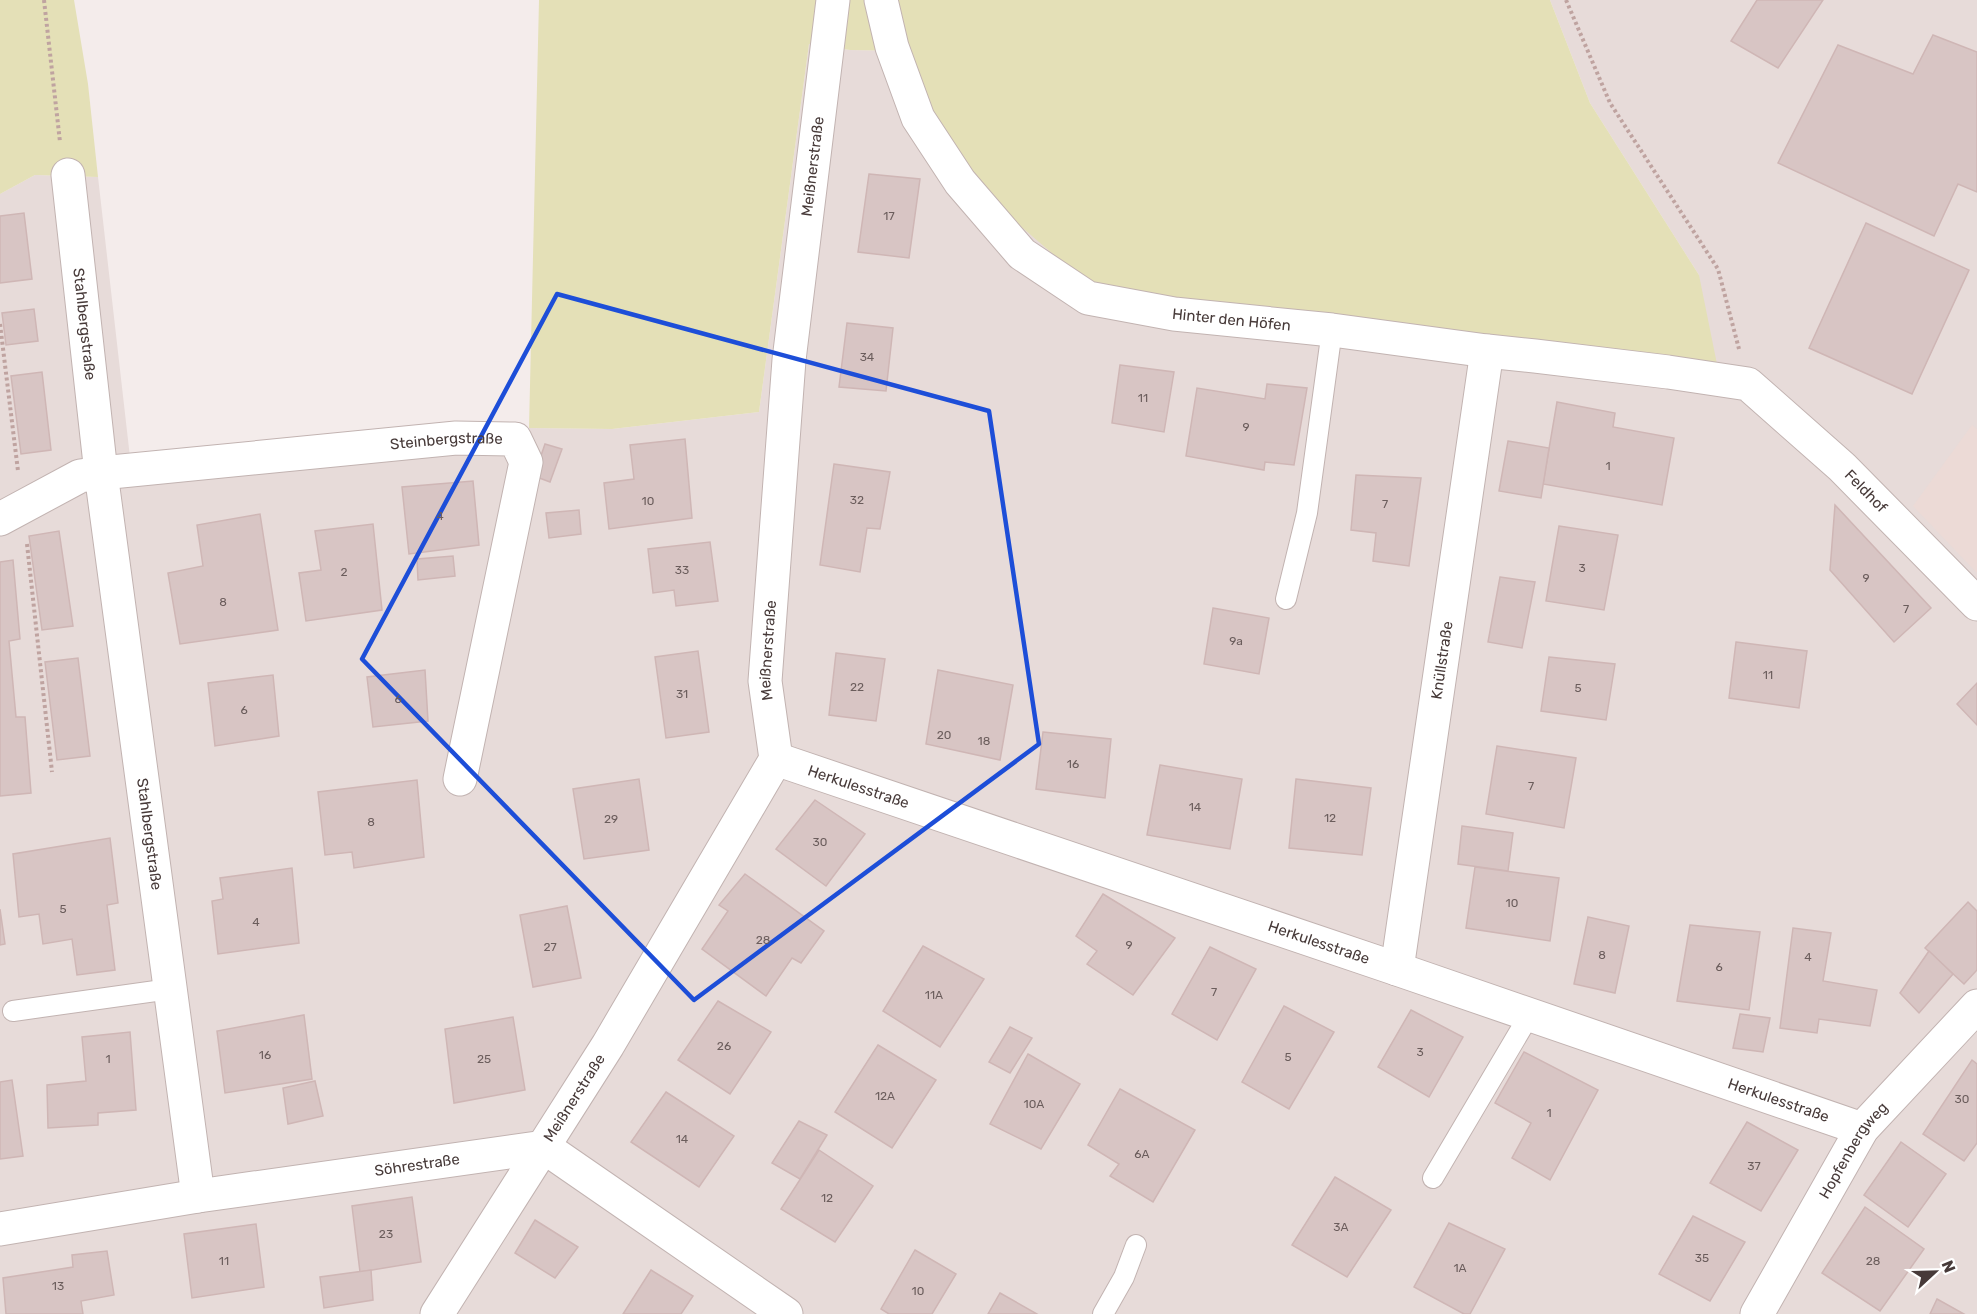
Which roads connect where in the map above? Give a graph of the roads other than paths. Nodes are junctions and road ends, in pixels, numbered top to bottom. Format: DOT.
graph roads {
  1 [pos="833,0"];
  2 [pos="881,0"];
  3 [pos="68,175"];
  4 [pos="1332,330"];
  5 [pos="1486,351"];
  6 [pos="1748,384"];
  7 [pos="101,472"];
  8 [pos="11,513"];
  9 [pos="1286,599"];
  10 [pos="1977,604"];
  11 [pos="776,759"];
  12 [pos="460,779"];
  13 [pos="1397,969"];
  14 [pos="170,989"];
  15 [pos="1977,1006"];
  16 [pos="14,1011"];
  17 [pos="1530,1014"];
  18 [pos="1862,1130"];
  19 [pos="544,1147"];
  20 [pos="1433,1178"];
  21 [pos="198,1196"];
  22 [pos="0,1229"];
  23 [pos="1136,1245"];
  24 [pos="437,1314"];
  25 [pos="786,1314"];
  26 [pos="1103,1314"];
  27 [pos="1757,1314"];
  1 -- 11 [label="street, Meißnerstraße"];
  2 -- 4 [label="street, Hinter den Höfen"];
  3 -- 7 [label="street, Stahlbergstraße"];
  4 -- 5 [label="street, Hinter den Höfen"];
  4 -- 9 [label="lane"];
  5 -- 6 [label="street, Hinter den Höfen"];
  5 -- 13 [label="street, Knüllstraße"];
  6 -- 10 [label="street, Feldhof"];
  7 -- 8 [label="street"];
  7 -- 12 [label="street, Steinbergstraße"];
  7 -- 14 [label="street, Stahlbergstraße"];
  11 -- 13 [label="street, Herkulesstraße"];
  11 -- 19 [label="street, Meißnerstraße"];
  13 -- 17 [label="street, Herkulesstraße"];
  14 -- 16 [label="lane"];
  14 -- 21 [label="street, Stahlbergstraße"];
  15 -- 18 [label="street, Hopfenbergweg"];
  17 -- 18 [label="street, Herkulesstraße"];
  17 -- 20 [label="lane"];
  18 -- 27 [label="street, Hopfenbergweg"];
  19 -- 21 [label="street, Söhrestraße"];
  19 -- 24 [label="street, Meißnerstraße"];
  19 -- 25 [label="street"];
  21 -- 22 [label="street, Söhrestraße"];
  23 -- 26 [label="lane"];
}
